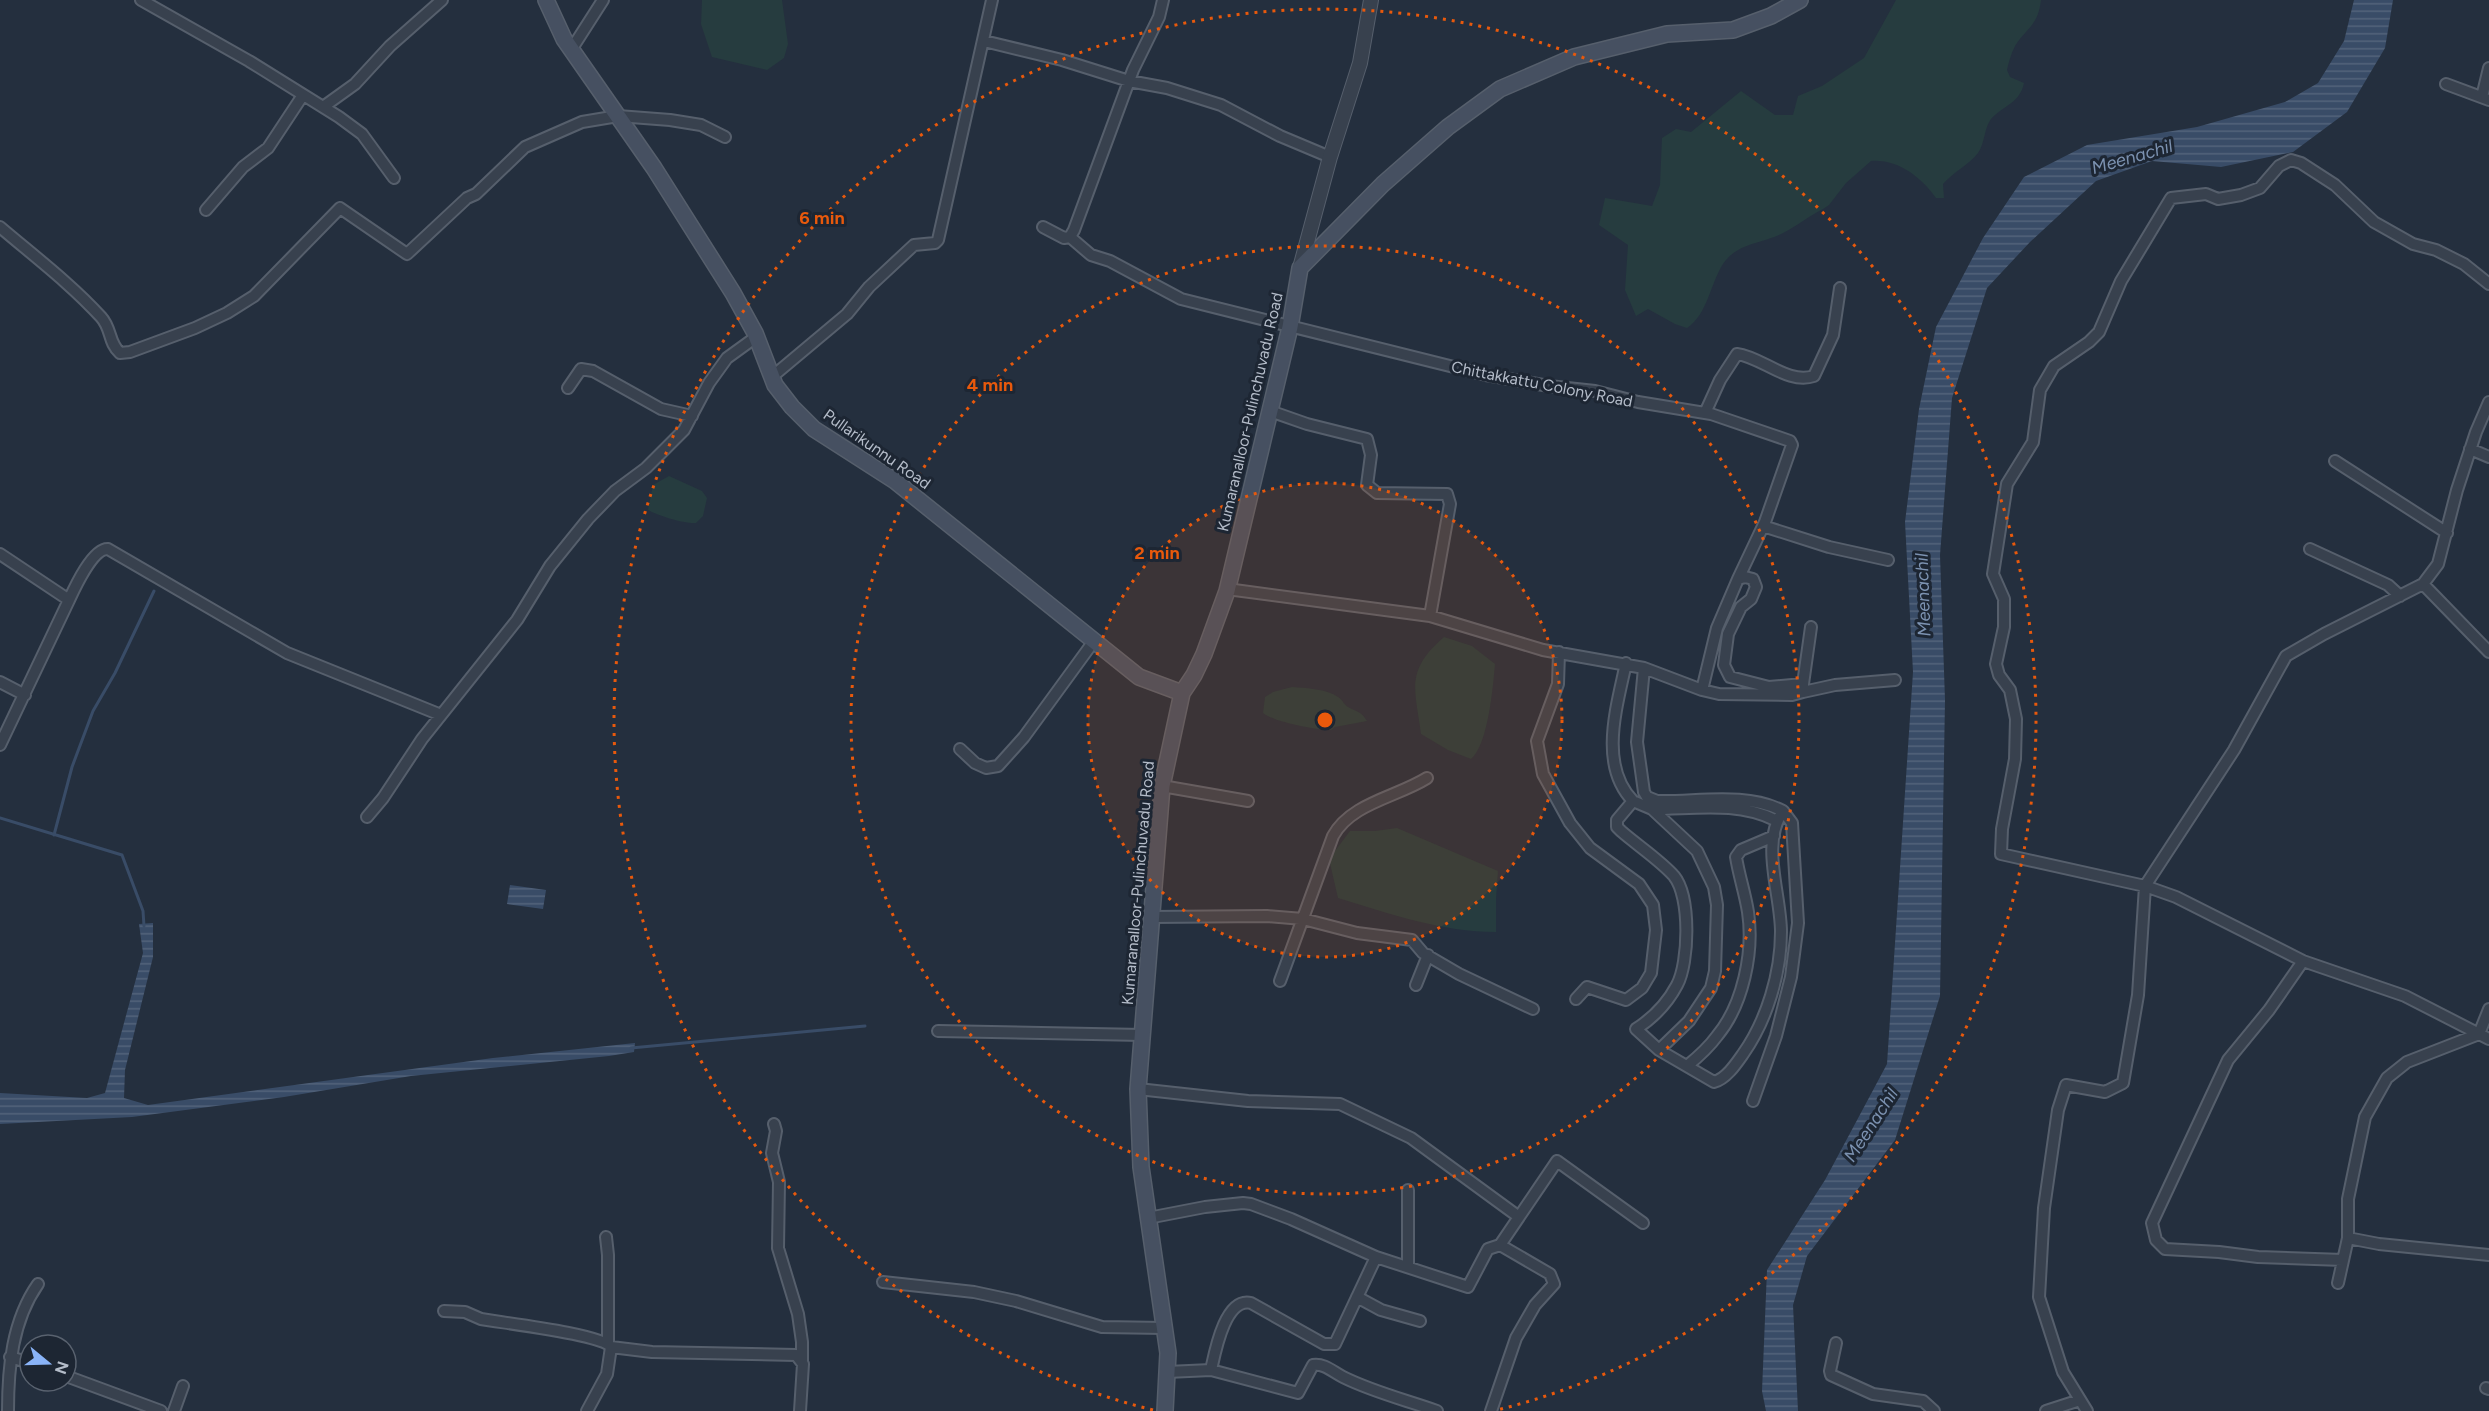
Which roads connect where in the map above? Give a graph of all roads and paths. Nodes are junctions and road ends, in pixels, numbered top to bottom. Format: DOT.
graph roads {
  1 [pos="141,0"];
  2 [pos="442,0"];
  3 [pos="546,0"];
  4 [pos="603,0"];
  5 [pos="992,0"];
  6 [pos="1163,0"];
  7 [pos="1371,0"];
  8 [pos="1800,0"];
  9 [pos="984,41"];
  10 [pos="571,50"];
  11 [pos="2489,68"];
  12 [pos="1129,81"];
  13 [pos="2446,84"];
  14 [pos="303,95"];
  15 [pos="2486,98"];
  16 [pos="323,107"];
  17 [pos="618,116"];
  18 [pos="725,137"];
  19 [pos="1330,157"];
  20 [pos="394,178"];
  21 [pos="206,210"];
  22 [pos="0,227"];
  23 [pos="1043,227"];
  24 [pos="1070,237"];
  25 [pos="1300,268"];
  26 [pos="2489,284"];
  27 [pos="1840,288"];
  28 [pos="1290,327"];
  29 [pos="756,337"];
  30 [pos="772,376"];
  31 [pos="568,388"];
  32 [pos="2489,402"];
  33 [pos="1270,411"];
  34 [pos="1705,412"];
  35 [pos="692,416"];
  36 [pos="2470,449"];
  37 [pos="2489,457"];
  38 [pos="2336,461"];
  39 [pos="1763,526"];
  40 [pos="2447,533"];
  41 [pos="2310,549"];
  42 [pos="0,554"];
  43 [pos="1888,560"];
  44 [pos="1738,579"];
  45 [pos="2423,584"];
  46 [pos="1227,589"];
  47 [pos="2400,596"];
  48 [pos="69,600"];
  49 [pos="1430,616"];
  50 [pos="1810,627"];
  51 [pos="1094,641"];
  52 [pos="1558,652"];
  53 [pos="2489,652"];
  54 [pos="1626,663"];
  55 [pos="1644,668"];
  56 [pos="1895,681"];
  57 [pos="0,682"];
  58 [pos="1803,688"];
  59 [pos="1702,690"];
  60 [pos="1182,693"];
  61 [pos="25,695"];
  62 [pos="441,715"];
  63 [pos="0,745"];
  64 [pos="960,749"];
  65 [pos="1427,778"];
  66 [pos="1162,786"];
  67 [pos="1248,801"];
  68 [pos="1633,801"];
  69 [pos="1652,809"];
  70 [pos="1783,811"];
  71 [pos="367,817"];
  72 [pos="1775,820"];
  73 [pos="1774,836"];
  74 [pos="2145,886"];
  75 [pos="1152,917"];
  76 [pos="1303,919"];
  77 [pos="1428,956"];
  78 [pos="2303,961"];
  79 [pos="1280,981"];
  80 [pos="1416,985"];
  81 [pos="1576,999"];
  82 [pos="2489,1008"];
  83 [pos="1533,1009"];
  84 [pos="938,1031"];
  85 [pos="1143,1035"];
  86 [pos="2484,1036"];
  87 [pos="1659,1050"];
  88 [pos="1687,1066"];
  89 [pos="1138,1089"];
  90 [pos="1753,1101"];
  91 [pos="774,1124"];
  92 [pos="1408,1190"];
  93 [pos="1519,1217"];
  94 [pos="1148,1218"];
  95 [pos="1643,1223"];
  96 [pos="606,1237"];
  97 [pos="2348,1238"];
  98 [pos="1500,1245"];
  99 [pos="2489,1255"];
  100 [pos="1376,1257"];
  101 [pos="2343,1260"];
  102 [pos="1408,1267"];
  103 [pos="883,1282"];
  104 [pos="2338,1282"];
  105 [pos="38,1284"];
  106 [pos="1357,1297"];
  107 [pos="444,1311"];
  108 [pos="1420,1321"];
  109 [pos="1164,1328"];
  110 [pos="1836,1343"];
  111 [pos="1333,1345"];
  112 [pos="609,1346"];
  113 [pos="10,1358"];
  114 [pos="18,1360"];
  115 [pos="802,1361"];
  116 [pos="1320,1364"];
  117 [pos="1210,1370"];
  118 [pos="1167,1372"];
  119 [pos="78,1380"];
  120 [pos="183,1386"];
  121 [pos="2080,1400"];
  122 [pos="1419,1408"];
  123 [pos="8,1411"];
  124 [pos="161,1411"];
  125 [pos="174,1411"];
  126 [pos="587,1411"];
  127 [pos="800,1411"];
  128 [pos="1165,1411"];
  129 [pos="1437,1411"];
  130 [pos="1491,1411"];
  131 [pos="1934,1411"];
  132 [pos="2046,1411"];
  133 [pos="2087,1411"];
  1 -- 14 [label="street"];
  2 -- 16 [label="street"];
  3 -- 10 [label="main road, Pullarikunnu Road"];
  4 -- 10 [label="street"];
  5 -- 9 [label="street"];
  6 -- 12 [label="street"];
  7 -- 19 [label="street"];
  8 -- 25 [label="main road"];
  9 -- 12 [label="street"];
  9 -- 30 [label="street"];
  10 -- 17 [label="main road, Pullarikunnu Road"];
  11 -- 15 [label="street"];
  12 -- 19 [label="street"];
  12 -- 24 [label="street"];
  13 -- 15 [label="street"];
  14 -- 16 [label="street"];
  14 -- 21 [label="street"];
  16 -- 20 [label="street"];
  17 -- 18 [label="street"];
  17 -- 22 [label="street"];
  17 -- 29 [label="main road, Pullarikunnu Road"];
  19 -- 25 [label="street"];
  23 -- 24 [label="street, Chittakkattu Colony Road"];
  24 -- 28 [label="street, Chittakkattu Colony Road"];
  25 -- 28 [label="main road, Kumaranalloor-Pulinchuvadu Road"];
  26 -- 74 [label="street"];
  27 -- 34 [label="street"];
  28 -- 33 [label="main road, Kumaranalloor-Pulinchuvadu Road"];
  28 -- 34 [label="street, Chittakkattu Colony Road"];
  29 -- 30 [label="main road, Pullarikunnu Road"];
  29 -- 35 [label="street"];
  30 -- 51 [label="main road, Pullarikunnu Road"];
  31 -- 35 [label="street"];
  32 -- 36 [label="street"];
  33 -- 46 [label="main road, Kumaranalloor-Pulinchuvadu Road"];
  33 -- 49 [label="street"];
  34 -- 39 [label="street, Chittakkattu Colony Road"];
  35 -- 62 [label="street"];
  36 -- 37 [label="street"];
  36 -- 40 [label="street"];
  38 -- 40 [label="street"];
  39 -- 43 [label="street"];
  39 -- 44 [label="street"];
  40 -- 45 [label="street"];
  41 -- 47 [label="street"];
  42 -- 48 [label="street"];
  44 -- 58 [label="street"];
  44 -- 59 [label="street"];
  45 -- 47 [label="street"];
  45 -- 53 [label="street"];
  46 -- 49 [label="street"];
  46 -- 60 [label="main road, Kumaranalloor-Pulinchuvadu Road"];
  47 -- 74 [label="street"];
  48 -- 61 [label="street"];
  48 -- 62 [label="street"];
  49 -- 52 [label="street"];
  50 -- 58 [label="street"];
  51 -- 60 [label="main road, Pullarikunnu Road"];
  51 -- 64 [label="street"];
  52 -- 54 [label="street"];
  52 -- 81 [label="street"];
  54 -- 55 [label="street"];
  54 -- 68 [label="street"];
  55 -- 59 [label="street"];
  55 -- 70 [label="street"];
  56 -- 58 [label="street"];
  57 -- 61 [label="street"];
  58 -- 59 [label="street"];
  60 -- 66 [label="main road, Kumaranalloor-Pulinchuvadu Road"];
  61 -- 63 [label="street"];
  62 -- 71 [label="street"];
  65 -- 76 [label="street"];
  66 -- 67 [label="street"];
  66 -- 75 [label="main road, Kumaranalloor-Pulinchuvadu Road"];
  68 -- 69 [label="street"];
  68 -- 87 [label="street"];
  69 -- 72 [label="street"];
  69 -- 87 [label="street"];
  70 -- 72 [label="street"];
  70 -- 90 [label="street"];
  72 -- 73 [label="street"];
  73 -- 88 [label="street"];
  73 -- 88 [label="street"];
  74 -- 78 [label="street"];
  74 -- 121 [label="street"];
  75 -- 76 [label="street"];
  75 -- 85 [label="main road, Kumaranalloor-Pulinchuvadu Road"];
  76 -- 77 [label="street"];
  76 -- 79 [label="street"];
  77 -- 80 [label="street"];
  77 -- 83 [label="street"];
  78 -- 86 [label="street"];
  78 -- 101 [label="street"];
  82 -- 86 [label="street"];
  84 -- 85 [label="street"];
  85 -- 89 [label="main road, Kumaranalloor-Pulinchuvadu Road"];
  86 -- 97 [label="street"];
  87 -- 88 [label="street"];
  89 -- 93 [label="street"];
  89 -- 94 [label="main road, Kumaranalloor-Pulinchuvadu Road"];
  91 -- 115 [label="street"];
  92 -- 102 [label="street"];
  93 -- 95 [label="street"];
  93 -- 98 [label="street"];
  94 -- 100 [label="street"];
  94 -- 109 [label="main road, Kumaranalloor-Pulinchuvadu Road"];
  96 -- 112 [label="street"];
  97 -- 99 [label="street"];
  97 -- 101 [label="street"];
  98 -- 102 [label="street"];
  98 -- 130 [label="street"];
  100 -- 102 [label="street"];
  100 -- 106 [label="street"];
  101 -- 104 [label="street"];
  103 -- 109 [label="street"];
  105 -- 113 [label="street"];
  106 -- 108 [label="street"];
  106 -- 111 [label="street"];
  107 -- 112 [label="street"];
  109 -- 118 [label="main road, Kumaranalloor-Pulinchuvadu Road"];
  110 -- 131 [label="street"];
  111 -- 116 [label="street"];
  111 -- 117 [label="street"];
  112 -- 115 [label="street"];
  112 -- 126 [label="street"];
  113 -- 114 [label="street"];
  113 -- 123 [label="street"];
  115 -- 127 [label="street"];
  116 -- 117 [label="street"];
  116 -- 122 [label="street"];
  117 -- 118 [label="street"];
  118 -- 128 [label="main road, Kumaranalloor-Pulinchuvadu Road"];
  119 -- 124 [label="street"];
  120 -- 125 [label="street"];
  121 -- 132 [label="street"];
  121 -- 133 [label="street"];
  122 -- 129 [label="street"];
}
